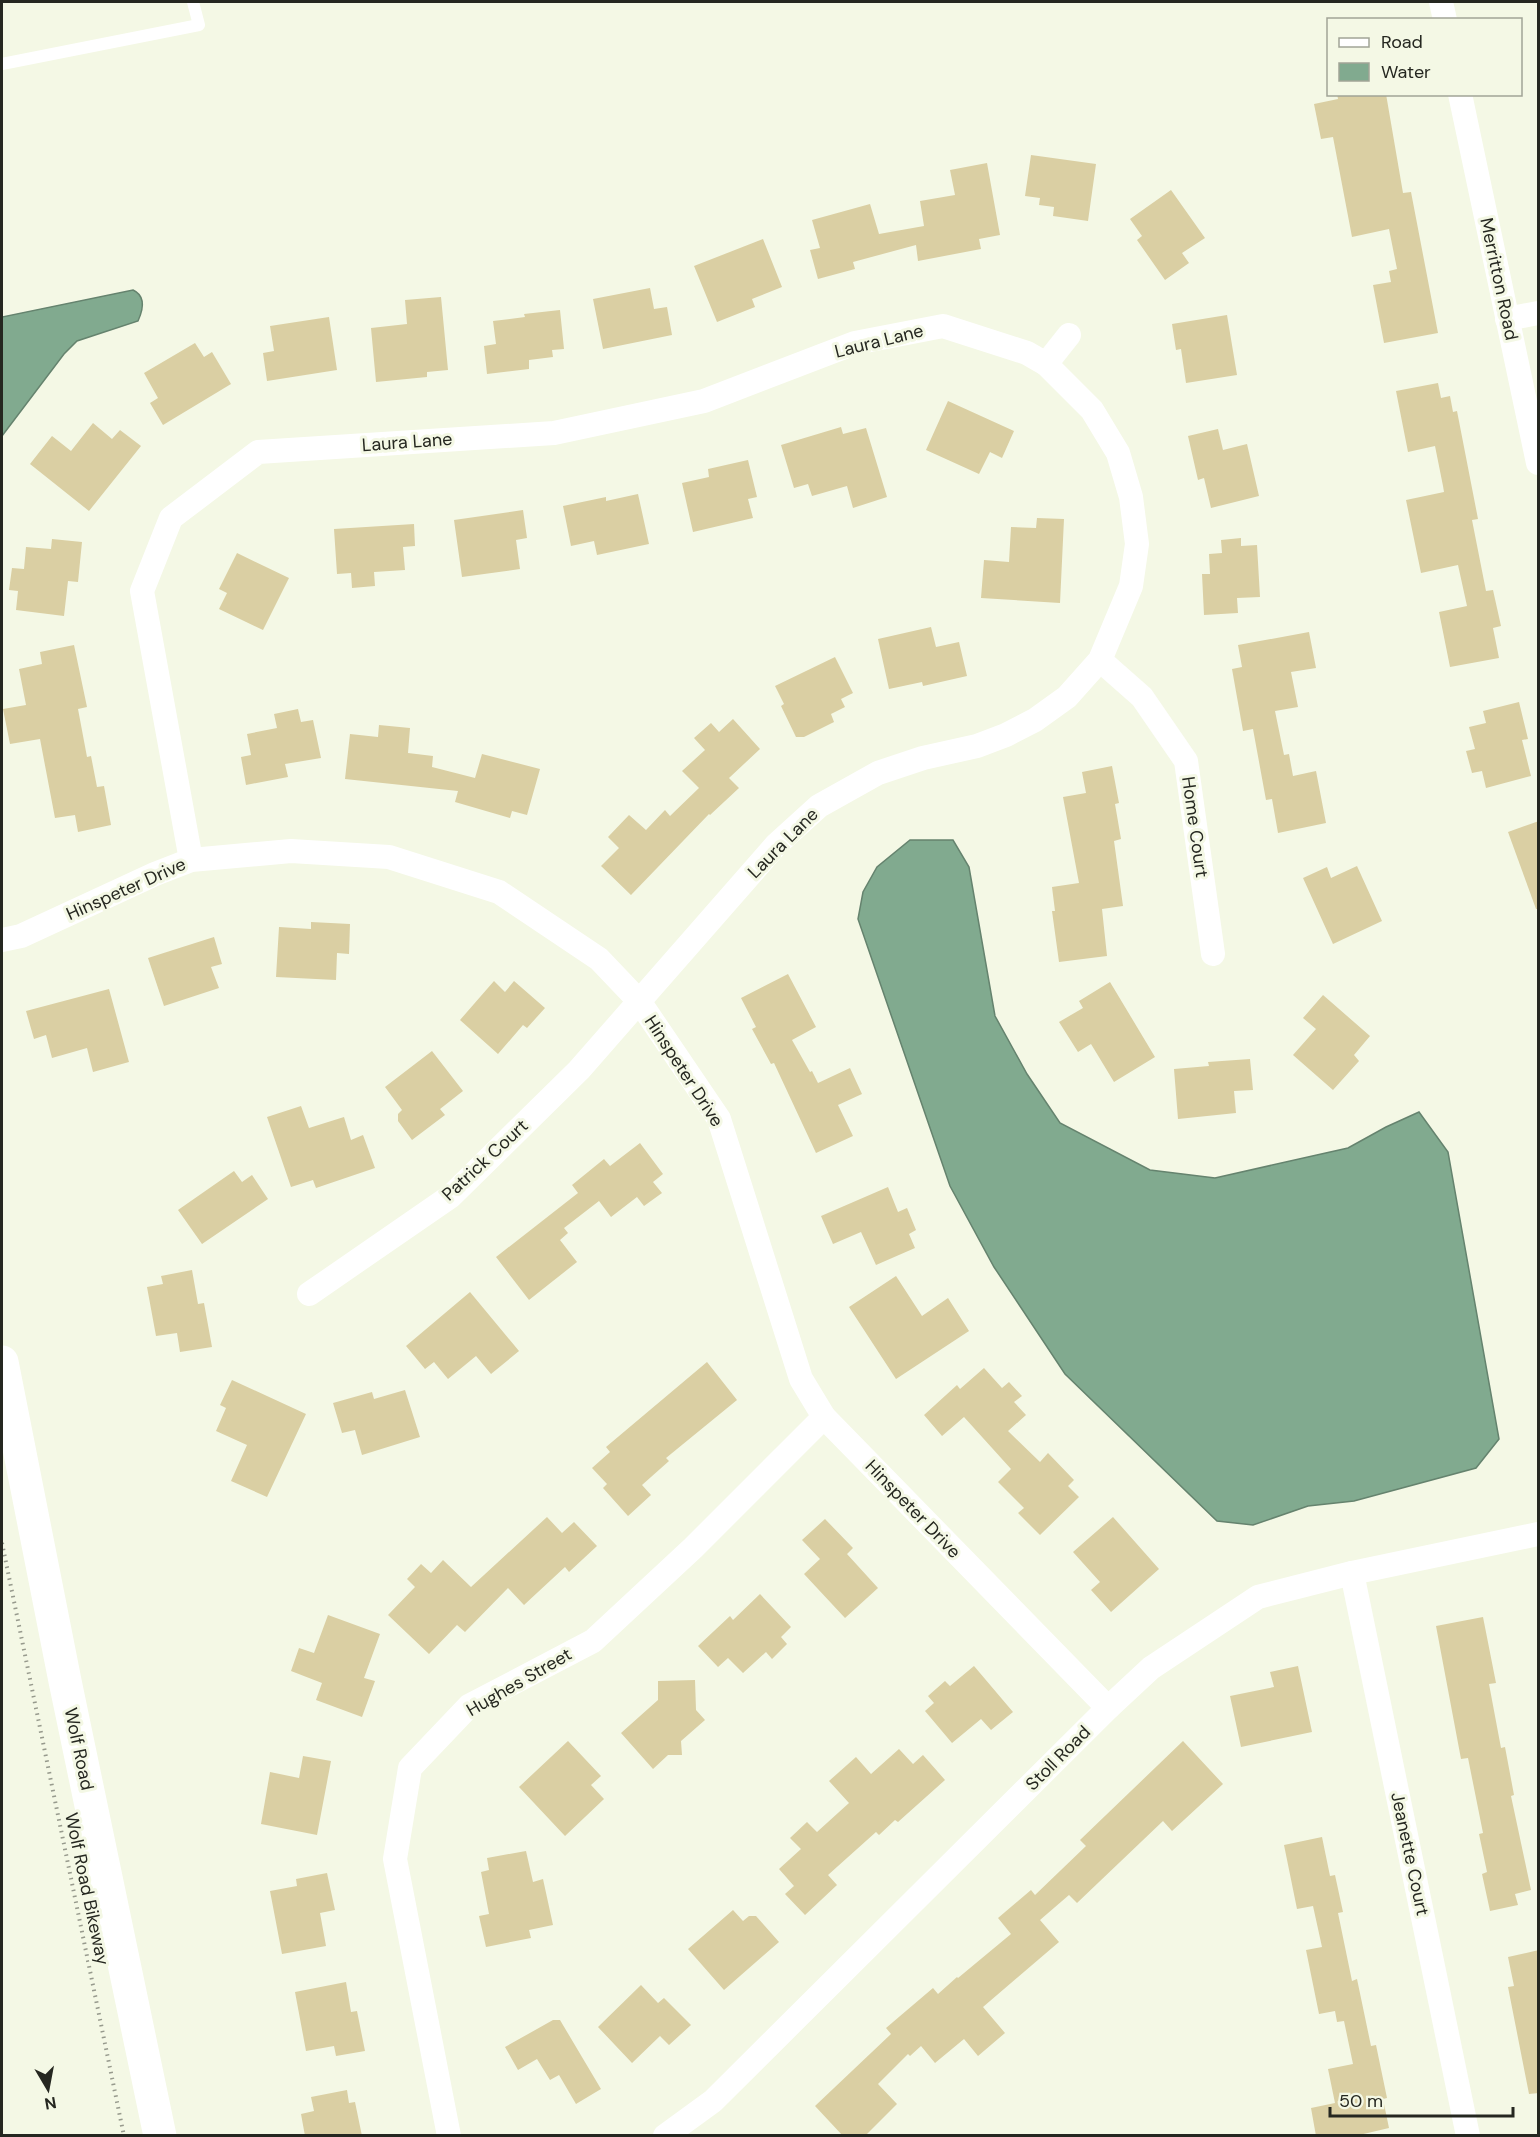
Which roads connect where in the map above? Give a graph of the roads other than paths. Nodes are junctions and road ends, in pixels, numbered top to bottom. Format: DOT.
graph roads {
  1 [pos="193,2"];
  2 [pos="1441,2"];
  3 [pos="1445,18"];
  4 [pos="2,64"];
  5 [pos="1460,96"];
  6 [pos="1539,313"];
  7 [pos="1507,319"];
  8 [pos="1069,335"];
  9 [pos="1046,364"];
  10 [pos="1539,463"];
  11 [pos="1100,660"];
  12 [pos="191,860"];
  13 [pos="2,940"];
  14 [pos="1213,954"];
  15 [pos="639,1001"];
  16 [pos="309,1294"];
  17 [pos="2,1362"];
  18 [pos="824,1417"];
  19 [pos="1539,1534"];
  20 [pos="1352,1573"];
  21 [pos="1108,1708"];
  22 [pos="160,2136"];
  23 [pos="449,2136"];
  24 [pos="665,2136"];
  25 [pos="1468,2136"];
  1 -- 4 [label="lane"];
  2 -- 3 [label="street"];
  5 -- 7 [label="street, Merritton Road"];
  6 -- 7 [label="street"];
  7 -- 10 [label="street, Merritton Road"];
  8 -- 9 [label="street"];
  9 -- 11 [label="street, Laura Lane"];
  9 -- 12 [label="street, Laura Lane"];
  11 -- 14 [label="street, Home Court"];
  11 -- 15 [label="street, Laura Lane"];
  12 -- 13 [label="street, Hinspeter Drive"];
  12 -- 15 [label="street, Hinspeter Drive"];
  15 -- 16 [label="street, Patrick Court"];
  15 -- 18 [label="street, Hinspeter Drive"];
  17 -- 22 [label="main road, Wolf Road"];
  18 -- 21 [label="street, Hinspeter Drive"];
  18 -- 23 [label="street, Hughes Street"];
  19 -- 20 [label="street, Stoll Road"];
  20 -- 21 [label="street, Stoll Road"];
  20 -- 25 [label="street, Jeanette Court"];
  21 -- 24 [label="street, Stoll Road"];
}
